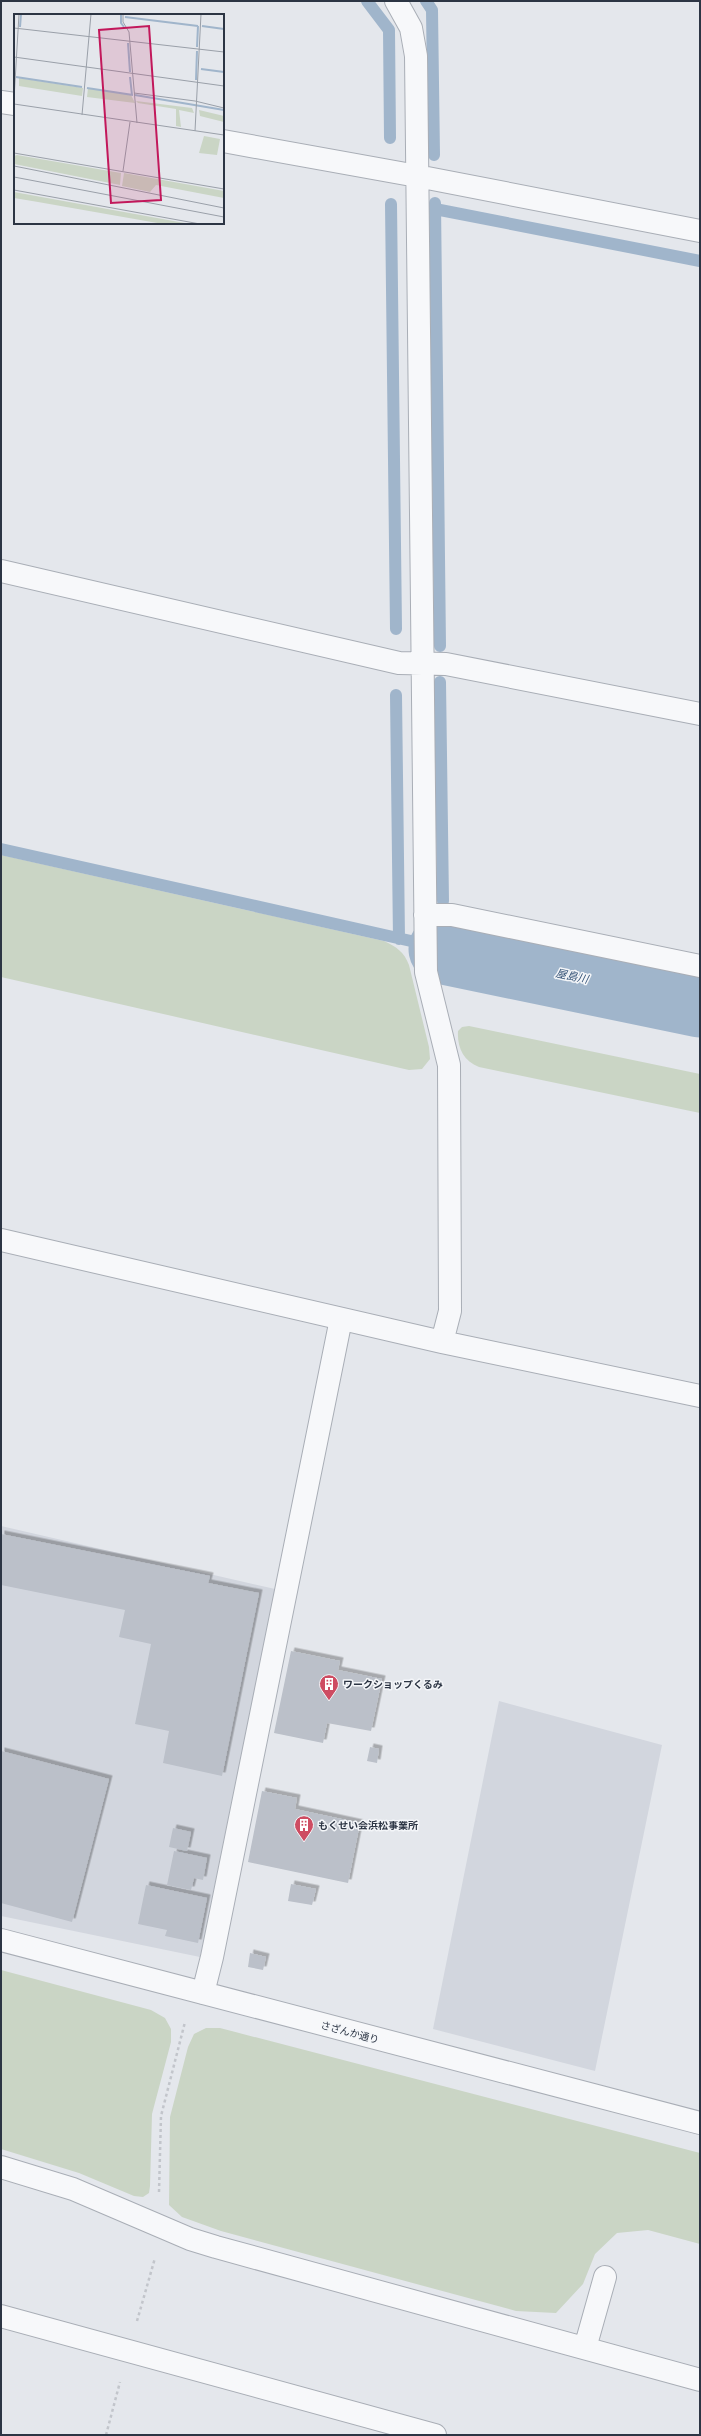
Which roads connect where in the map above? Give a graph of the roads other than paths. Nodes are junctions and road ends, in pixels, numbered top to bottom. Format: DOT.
graph roads {
  1 [pos="396,1"];
  2 [pos="1,102"];
  3 [pos="14,104"];
  4 [pos="224,141"];
  5 [pos="417,176"];
  6 [pos="700,231"];
  7 [pos="1,571"];
  8 [pos="422,663"];
  9 [pos="700,714"];
  10 [pos="425,915"];
  11 [pos="700,966"];
  12 [pos="1,1240"];
  13 [pos="341,1319"];
  14 [pos="442,1342"];
  15 [pos="700,1396"];
  16 [pos="1,1940"];
  17 [pos="203,1993"];
  18 [pos="700,2123"];
  19 [pos="1,2167"];
  20 [pos="605,2277"];
  21 [pos="1,2316"];
  22 [pos="585,2348"];
  23 [pos="700,2380"];
  24 [pos="435,2435"];
  1 -- 5 [label="street"];
  2 -- 3 [label="street"];
  4 -- 5 [label="street"];
  5 -- 6 [label="street"];
  5 -- 8 [label="street"];
  7 -- 8 [label="street"];
  8 -- 9 [label="street"];
  8 -- 10 [label="street"];
  10 -- 11 [label="street"];
  10 -- 14 [label="street"];
  12 -- 13 [label="street"];
  13 -- 14 [label="street"];
  13 -- 17 [label="street"];
  14 -- 15 [label="street"];
  16 -- 17 [label="street, さざんか通り"];
  17 -- 18 [label="street, さざんか通り"];
  19 -- 22 [label="street"];
  20 -- 22 [label="street"];
  21 -- 24 [label="street"];
  22 -- 23 [label="street"];
}
